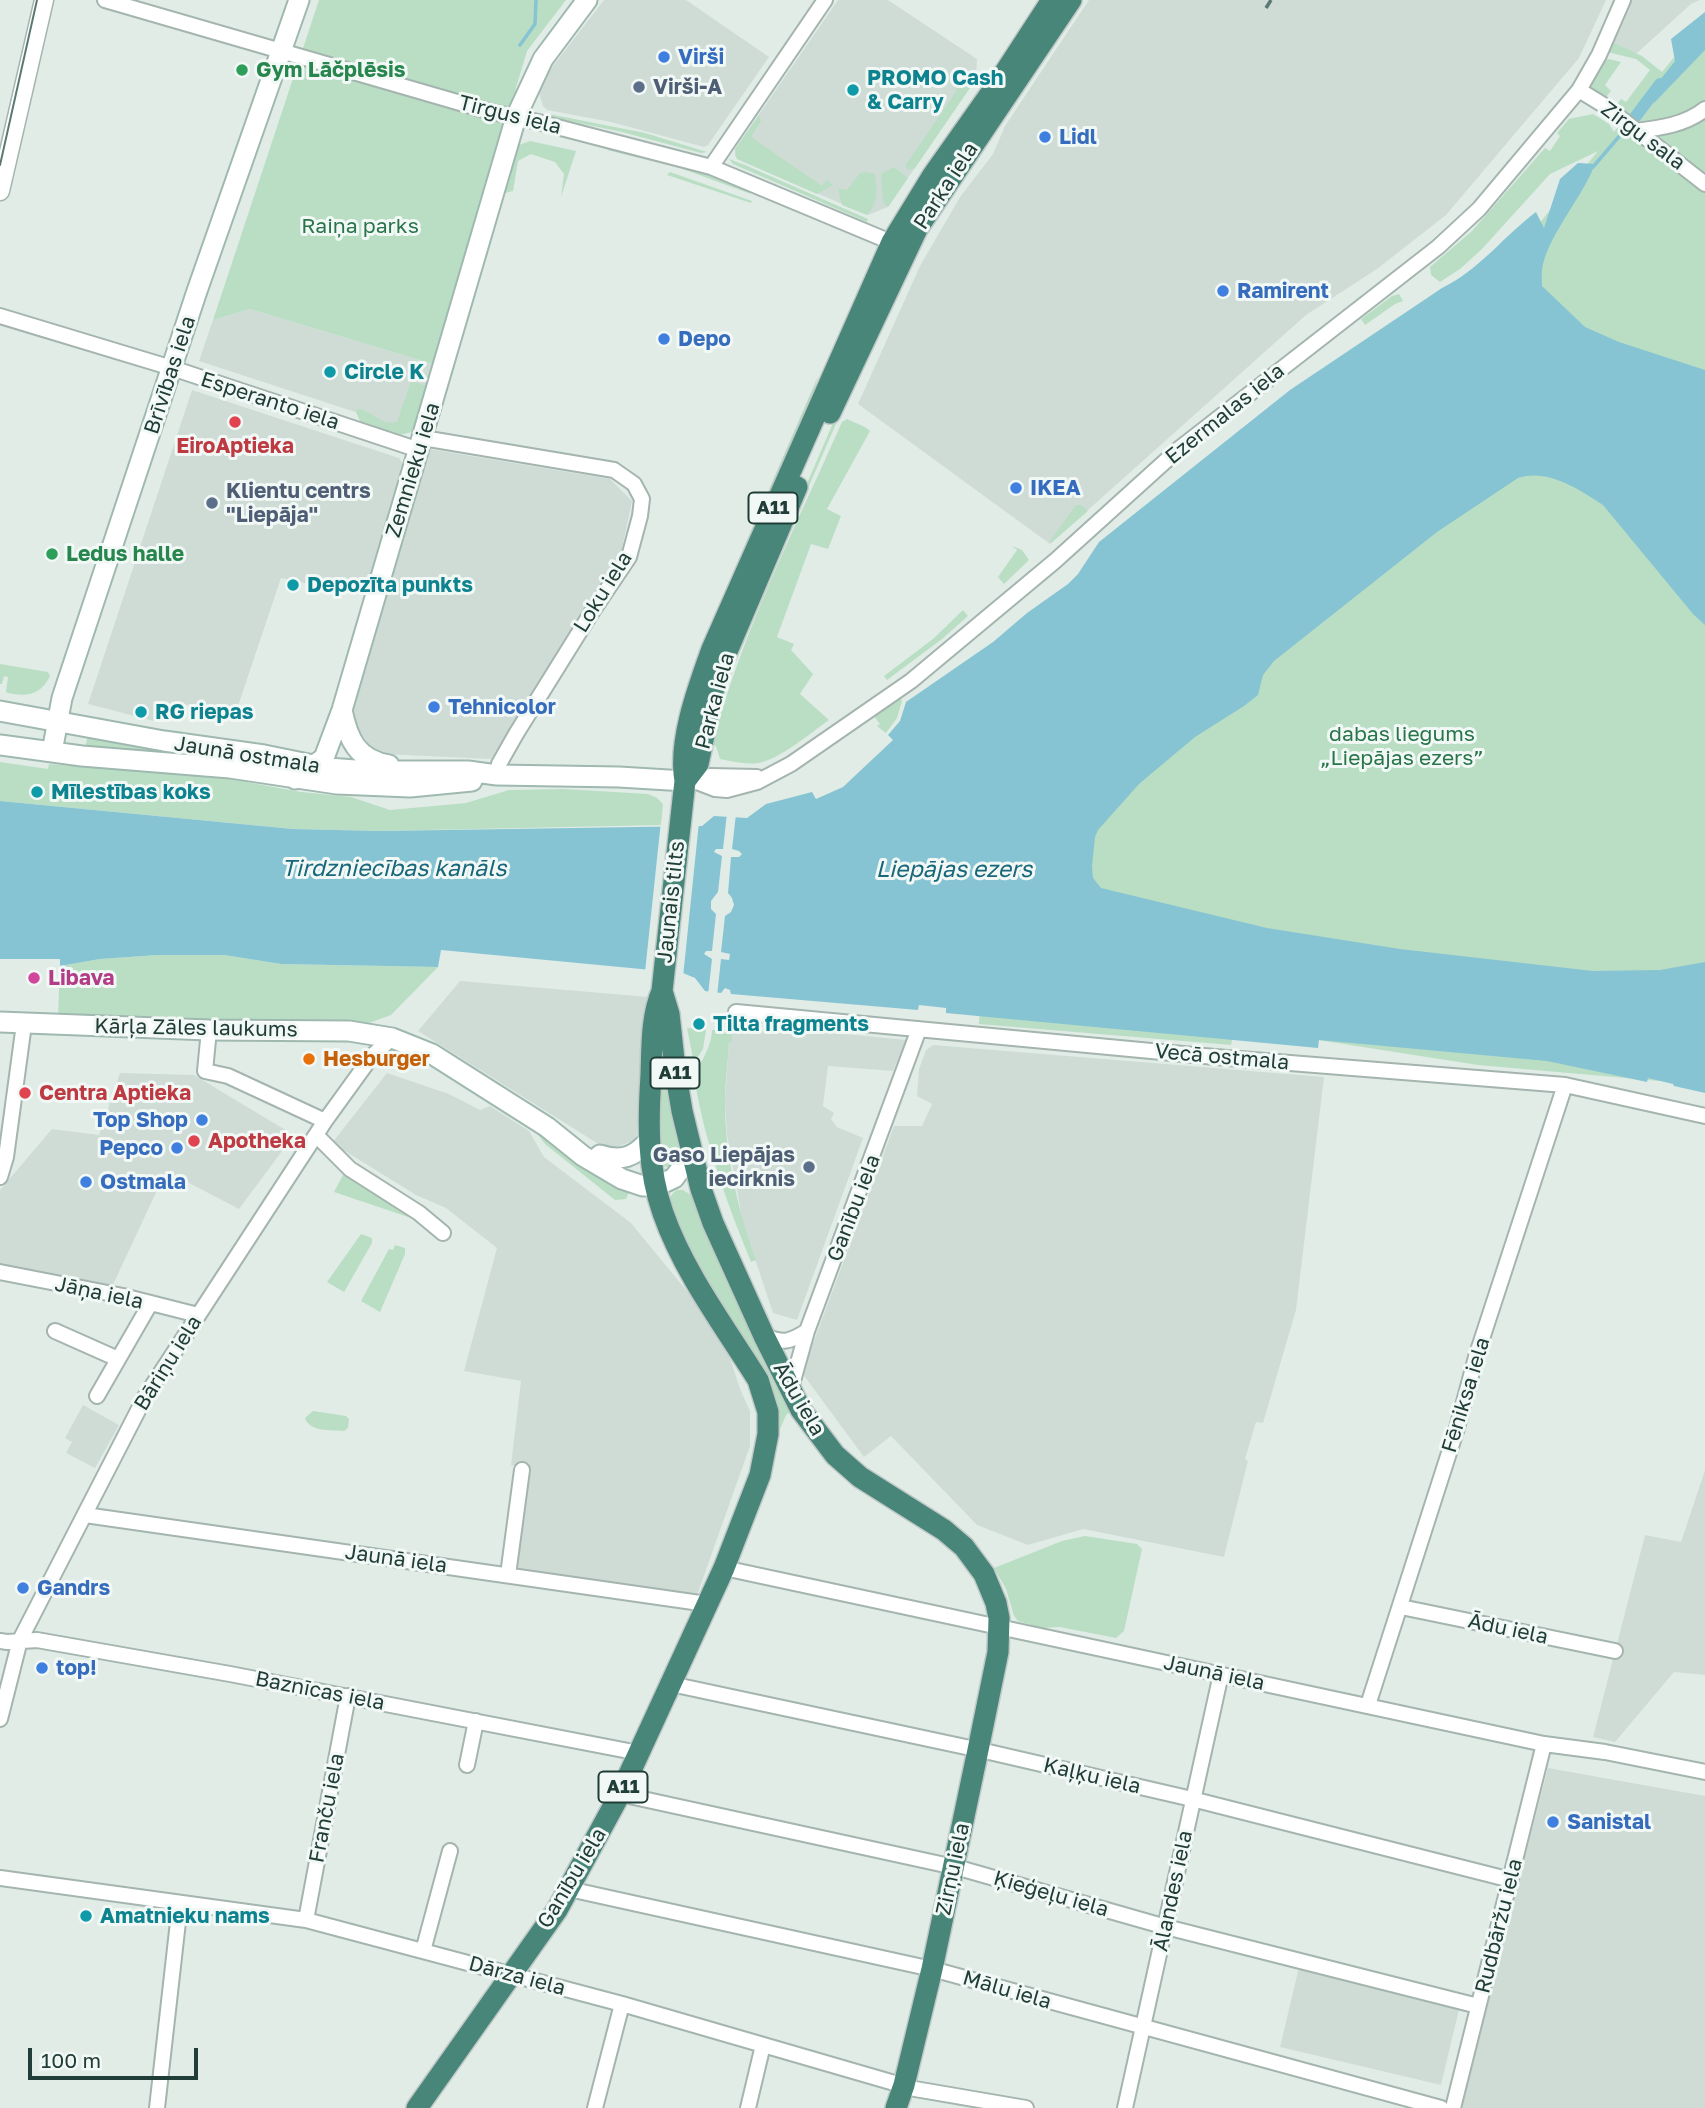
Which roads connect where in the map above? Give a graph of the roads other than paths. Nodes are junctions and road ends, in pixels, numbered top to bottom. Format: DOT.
graph roads {
  1 [pos="44,0"];
  2 [pos="105,0"];
  3 [pos="299,0"];
  4 [pos="587,0"];
  5 [pos="825,0"];
  6 [pos="1052,0"];
  7 [pos="1071,0"];
  8 [pos="1623,0"];
  9 [pos="281,51"];
  10 [pos="1579,90"];
  11 [pos="1705,109"];
  12 [pos="516,117"];
  13 [pos="1635,131"];
  14 [pos="711,167"];
  15 [pos="1705,184"];
  16 [pos="1,185"];
  17 [pos="899,245"];
  18 [pos="0,316"];
  19 [pos="172,368"];
  20 [pos="421,444"];
  21 [pos="342,710"];
  22 [pos="0,711"];
  23 [pos="56,721"];
  24 [pos="0,744"];
  25 [pos="52,752"];
  26 [pos="313,766"];
  27 [pos="421,770"];
  28 [pos="497,775"];
  29 [pos="295,779"];
  30 [pos="691,782"];
  31 [pos="662,991"];
  32 [pos="736,1012"];
  33 [pos="0,1022"];
  34 [pos="24,1024"];
  35 [pos="919,1029"];
  36 [pos="209,1030"];
  37 [pos="392,1038"];
  38 [pos="1565,1085"];
  39 [pos="1705,1116"];
  40 [pos="325,1121"];
  41 [pos="316,1135"];
  42 [pos="561,1136"];
  43 [pos="649,1140"];
  44 [pos="692,1154"];
  45 [pos="600,1155"];
  46 [pos="0,1177"];
  47 [pos="662,1180"];
  48 [pos="701,1189"];
  49 [pos="443,1233"];
  50 [pos="0,1272"];
  51 [pos="150,1304"];
  52 [pos="198,1315"];
  53 [pos="55,1331"];
  54 [pos="807,1331"];
  55 [pos="764,1336"];
  56 [pos="118,1359"];
  57 [pos="791,1388"];
  58 [pos="97,1396"];
  59 [pos="768,1434"];
  60 [pos="522,1470"];
  61 [pos="85,1515"];
  62 [pos="724,1568"];
  63 [pos="508,1575"];
  64 [pos="707,1604"];
  65 [pos="1401,1607"];
  66 [pos="1000,1628"];
  67 [pos="20,1640"];
  68 [pos="0,1641"];
  69 [pos="1615,1651"];
  70 [pos="1221,1674"];
  71 [pos="670,1684"];
  72 [pos="348,1696"];
  73 [pos="1368,1705"];
  74 [pos="0,1719"];
  75 [pos="476,1721"];
  76 [pos="1544,1744"];
  77 [pos="978,1750"];
  78 [pos="639,1753"];
  79 [pos="467,1765"];
  80 [pos="1705,1772"];
  81 [pos="620,1794"];
  82 [pos="1192,1799"];
  83 [pos="450,1851"];
  84 [pos="953,1867"];
  85 [pos="0,1878"];
  86 [pos="1511,1880"];
  87 [pos="569,1889"];
  88 [pos="180,1904"];
  89 [pos="306,1920"];
  90 [pos="1166,1927"];
  91 [pos="423,1951"];
  92 [pos="932,1969"];
  93 [pos="510,1975"];
  94 [pos="622,2004"];
  95 [pos="1478,2006"];
  96 [pos="1143,2028"];
  97 [pos="763,2045"];
  98 [pos="904,2085"];
  99 [pos="157,2108"];
  100 [pos="417,2108"];
  101 [pos="595,2108"];
  102 [pos="748,2108"];
  103 [pos="896,2108"];
  104 [pos="1026,2108"];
  105 [pos="1125,2108"];
  106 [pos="1441,2108"];
  107 [pos="1453,2108"];
  1 -- 16 [label="street"];
  2 -- 9 [label="street, Tirgus iela"];
  3 -- 9 [label="main road, Brīvības iela"];
  4 -- 12 [label="main road, Zemnieku iela"];
  5 -- 14 [label="street"];
  6 -- 17 [label="highway, Parka iela / A11"];
  7 -- 17 [label="highway, Parka iela / A11"];
  8 -- 10 [label="street, Ezermalas iela"];
  9 -- 12 [label="street, Tirgus iela"];
  9 -- 19 [label="main road, Brīvības iela"];
  10 -- 13 [label="street, Zirgu sala"];
  10 -- 30 [label="street, Ezermalas iela"];
  11 -- 13 [label="street"];
  12 -- 14 [label="street, Tirgus iela"];
  12 -- 20 [label="main road, Zemnieku iela"];
  13 -- 15 [label="street, Zirgu sala"];
  14 -- 17 [label="street, Tirgus iela"];
  17 -- 30 [label="highway, Parka iela / A11"];
  18 -- 19 [label="street, Esperanto iela"];
  19 -- 20 [label="street, Esperanto iela"];
  19 -- 23 [label="main road, Brīvības iela"];
  20 -- 21 [label="main road, Zemnieku iela"];
  20 -- 28 [label="street, Loku iela"];
  21 -- 26 [label="main road, Zemnieku iela"];
  21 -- 27 [label="main road"];
  22 -- 23 [label="main road, Jaunā ostmala"];
  23 -- 25 [label="main road, Brīvības iela"];
  23 -- 26 [label="main road, Jaunā ostmala"];
  24 -- 25 [label="main road, Jaunā ostmala"];
  25 -- 29 [label="main road, Jaunā ostmala"];
  26 -- 27 [label="main road, Jaunā ostmala"];
  26 -- 29 [label="main road, Zemnieku iela"];
  27 -- 28 [label="main road, Jaunā ostmala"];
  28 -- 29 [label="main road, Jaunā ostmala"];
  28 -- 30 [label="main road, Jaunā ostmala"];
  30 -- 31 [label="highway, Jaunais tilts / A11"];
  31 -- 43 [label="highway, A11"];
  31 -- 44 [label="highway, A11"];
  32 -- 35 [label="street, Vecā ostmala"];
  33 -- 34 [label="main road, Kārļa Zāles laukums"];
  34 -- 36 [label="main road, Kārļa Zāles laukums"];
  34 -- 46 [label="street"];
  35 -- 38 [label="street, Vecā ostmala"];
  35 -- 54 [label="street, Ganību iela"];
  36 -- 37 [label="main road, Kārļa Zāles laukums"];
  36 -- 40 [label="street"];
  37 -- 40 [label="street, Bāriņu iela"];
  37 -- 42 [label="main road"];
  38 -- 39 [label="street, Vecā ostmala"];
  38 -- 65 [label="street, Fēniksa iela"];
  40 -- 41 [label="street, Bāriņu iela"];
  41 -- 49 [label="street"];
  41 -- 52 [label="street, Bāriņu iela"];
  42 -- 45 [label="main road"];
  42 -- 47 [label="main road"];
  43 -- 45 [label="main road"];
  43 -- 47 [label="highway, Ādu iela / A11"];
  44 -- 47 [label="main road"];
  44 -- 48 [label="highway, Ādu iela / A11"];
  45 -- 47 [label="main road"];
  47 -- 48 [label="main road"];
  47 -- 59 [label="highway, Ādu iela / A11"];
  48 -- 55 [label="highway, Ādu iela / A11"];
  50 -- 51 [label="street, Jāņa iela"];
  51 -- 52 [label="street, Jāņa iela"];
  51 -- 56 [label="street"];
  52 -- 61 [label="street, Bāriņu iela"];
  53 -- 56 [label="street"];
  54 -- 55 [label="street"];
  54 -- 57 [label="street, Ganību iela"];
  55 -- 57 [label="highway, Ādu iela / A11"];
  56 -- 58 [label="street"];
  57 -- 66 [label="highway, Ādu iela / A11"];
  59 -- 62 [label="highway, Ganību iela / A11"];
  60 -- 63 [label="street"];
  61 -- 63 [label="street, Jaunā iela"];
  61 -- 67 [label="street, Bāriņu iela"];
  62 -- 64 [label="highway, Ganību iela / A11"];
  62 -- 66 [label="street, Jaunā iela"];
  63 -- 64 [label="street, Jaunā iela"];
  64 -- 71 [label="highway, Ganību iela / A11"];
  65 -- 69 [label="street, Ādu iela"];
  65 -- 73 [label="street, Fēniksa iela"];
  66 -- 70 [label="street, Jaunā iela"];
  66 -- 77 [label="highway, Zirņu iela / A11"];
  67 -- 68 [label="street, Baznīcas iela"];
  67 -- 72 [label="street, Baznīcas iela"];
  67 -- 74 [label="street, Bāriņu iela"];
  70 -- 73 [label="street, Jaunā iela"];
  70 -- 82 [label="street, Ālandes iela"];
  71 -- 77 [label="street, Kaļķu iela"];
  71 -- 78 [label="highway, Ganību iela / A11"];
  72 -- 75 [label="street, Baznīcas iela"];
  72 -- 89 [label="street, Franču iela"];
  73 -- 76 [label="street, Jaunā iela"];
  75 -- 78 [label="street, Baznīcas iela"];
  75 -- 79 [label="street"];
  76 -- 80 [label="street, Jaunā iela"];
  76 -- 86 [label="street, Rudbāržu iela"];
  77 -- 82 [label="street, Kaļķu iela"];
  77 -- 84 [label="highway, Zirņu iela / A11"];
  78 -- 81 [label="highway, Ganību iela / A11"];
  81 -- 84 [label="street, Ķieģeļu iela"];
  81 -- 87 [label="highway, Ganību iela / A11"];
  82 -- 86 [label="street, Kaļķu iela"];
  82 -- 90 [label="street, Ālandes iela"];
  83 -- 91 [label="street"];
  84 -- 90 [label="street, Ķieģeļu iela"];
  84 -- 92 [label="highway, Zirņu iela / A11"];
  85 -- 88 [label="street, Dārza iela"];
  86 -- 95 [label="street, Rudbāržu iela"];
  87 -- 92 [label="street, Mālu iela"];
  87 -- 93 [label="highway, Ganību iela / A11"];
  88 -- 89 [label="street, Dārza iela"];
  88 -- 99 [label="street"];
  89 -- 91 [label="street, Dārza iela"];
  90 -- 95 [label="street, Ķieģeļu iela"];
  90 -- 96 [label="street, Ālandes iela"];
  91 -- 93 [label="street, Dārza iela"];
  92 -- 96 [label="street, Mālu iela"];
  92 -- 98 [label="highway, Zirņu iela / A11"];
  93 -- 94 [label="street, Dārza iela"];
  93 -- 100 [label="highway, Ganību iela / A11"];
  94 -- 97 [label="street, Dārza iela"];
  94 -- 101 [label="street"];
  95 -- 107 [label="street, Rudbāržu iela"];
  96 -- 105 [label="street, Ālandes iela"];
  96 -- 106 [label="street, Mālu iela"];
  97 -- 98 [label="street, Dārza iela"];
  97 -- 102 [label="street"];
  98 -- 103 [label="highway, Zirņu iela / A11"];
  98 -- 104 [label="street, Dārza iela"];
}
